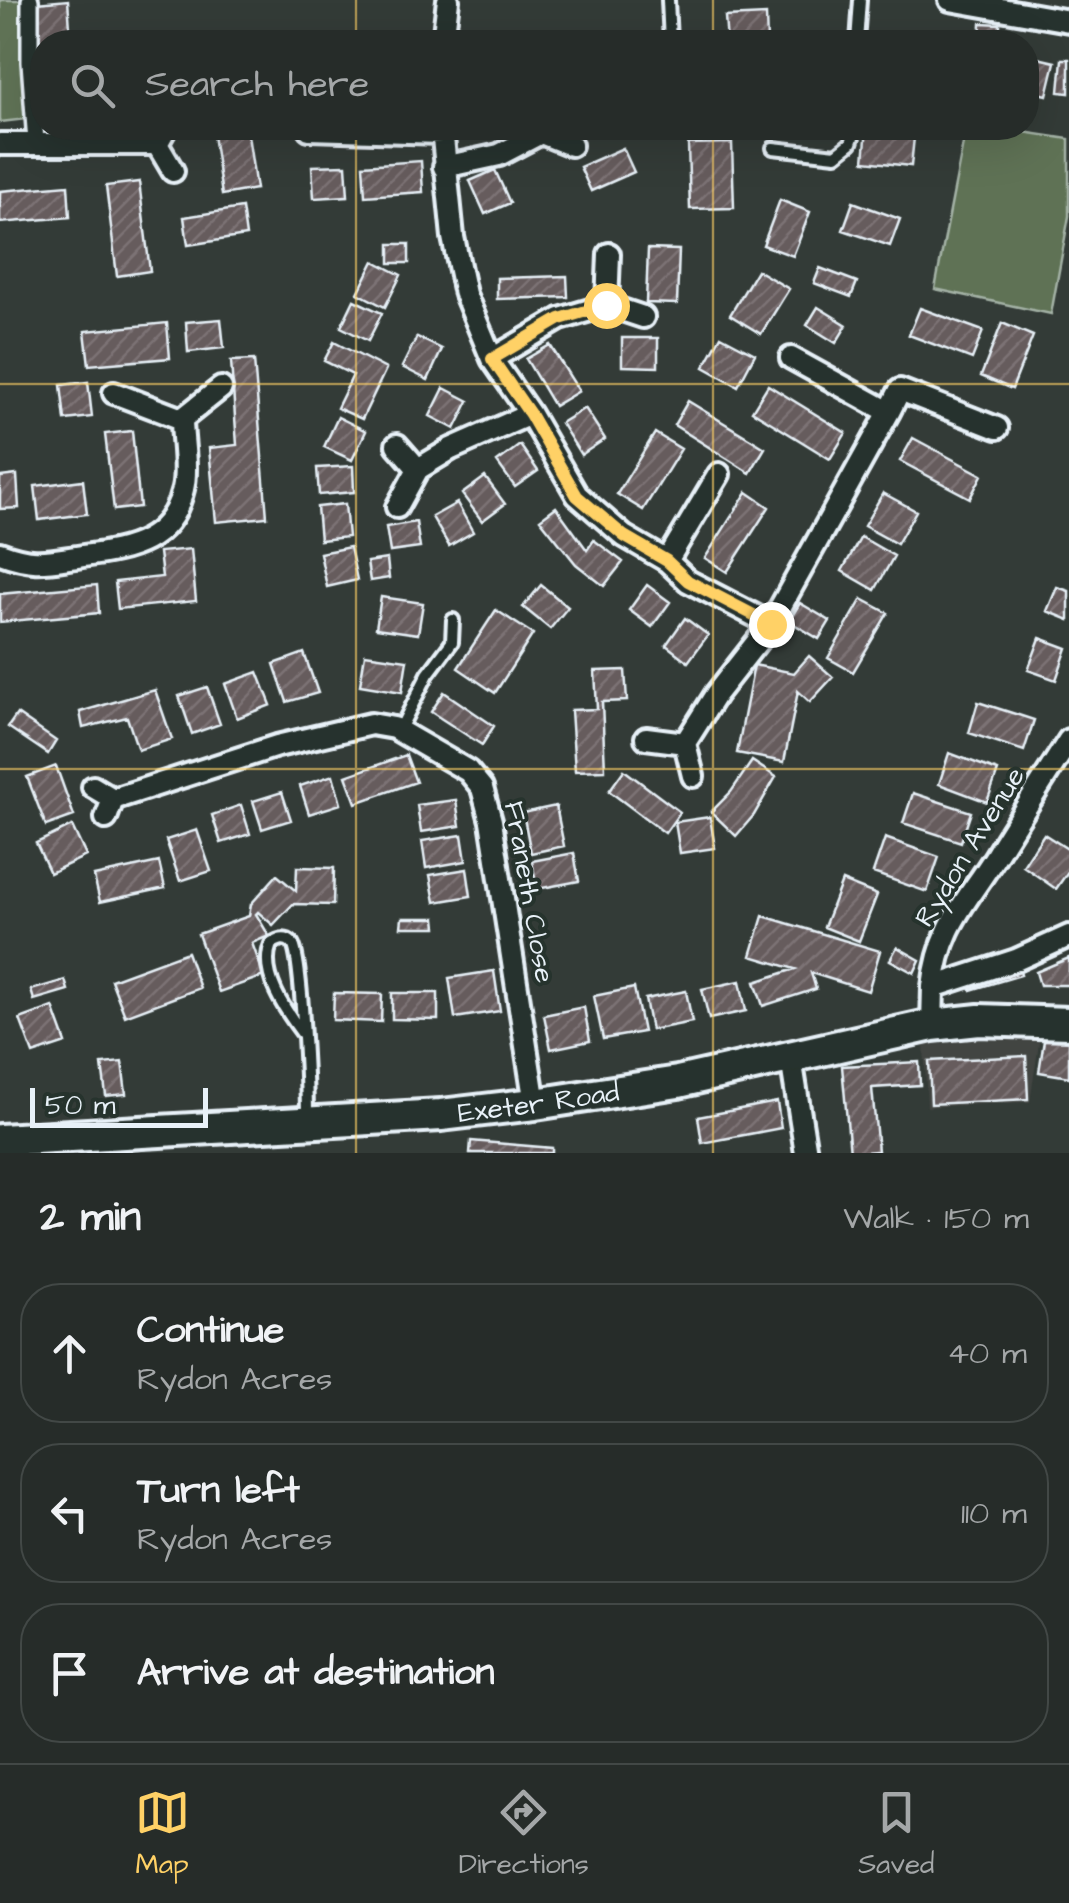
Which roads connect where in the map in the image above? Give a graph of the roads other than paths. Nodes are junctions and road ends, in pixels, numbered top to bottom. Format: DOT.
graph roads {
  1 [pos="30,0"];
  2 [pos="448,0"];
  3 [pos="668,0"];
  4 [pos="860,0"];
  5 [pos="950,0"];
  6 [pos="1069,21"];
  7 [pos="30,30"];
  8 [pos="30,30"];
  9 [pos="445,30"];
  10 [pos="669,30"];
  11 [pos="858,30"];
  12 [pos="30,62"];
  13 [pos="78,140"];
  14 [pos="163,140"];
  15 [pos="443,140"];
  16 [pos="524,140"];
  17 [pos="561,140"];
  18 [pos="852,140"];
  19 [pos="36,142"];
  20 [pos="0,144"];
  21 [pos="571,145"];
  22 [pos="773,148"];
  23 [pos="444,167"];
  24 [pos="174,171"];
  25 [pos="609,254"];
  26 [pos="606,305"];
  27 [pos="643,318"];
  28 [pos="790,358"];
  29 [pos="492,359"];
  30 [pos="220,388"];
  31 [pos="114,393"];
  32 [pos="889,412"];
  33 [pos="530,414"];
  34 [pos="182,419"];
  35 [pos="996,428"];
  36 [pos="397,445"];
  37 [pos="418,469"];
  38 [pos="720,474"];
  39 [pos="397,507"];
  40 [pos="0,553"];
  41 [pos="667,561"];
  42 [pos="453,620"];
  43 [pos="771,624"];
  44 [pos="399,732"];
  45 [pos="646,738"];
  46 [pos="1069,740"];
  47 [pos="685,743"];
  48 [pos="693,776"];
  49 [pos="93,786"];
  50 [pos="1069,936"];
  51 [pos="933,987"];
  52 [pos="1069,1023"];
  53 [pos="932,1025"];
  54 [pos="302,1034"];
  55 [pos="791,1058"];
  56 [pos="535,1104"];
  57 [pos="308,1123"];
  58 [pos="0,1140"];
  59 [pos="806,1153"];
  1 -- 8 [label="street"];
  2 -- 9 [label="street"];
  3 -- 10 [label="lane"];
  4 -- 11 [label="lane"];
  5 -- 6 [label="street"];
  7 -- 12 [label="street"];
  13 -- 19 [label="street"];
  14 -- 24 [label="street"];
  15 -- 23 [label="street"];
  16 -- 23 [label="street"];
  17 -- 21 [label="street"];
  18 -- 22 [label="lane"];
  19 -- 20 [label="street"];
  23 -- 29 [label="street"];
  25 -- 26 [label="street"];
  26 -- 27 [label="street"];
  26 -- 29 [label="street"];
  28 -- 32 [label="street"];
  29 -- 33 [label="street"];
  30 -- 34 [label="street"];
  31 -- 34 [label="street"];
  32 -- 35 [label="street"];
  32 -- 43 [label="street"];
  33 -- 37 [label="street"];
  33 -- 41 [label="street"];
  34 -- 40 [label="street"];
  36 -- 37 [label="street"];
  37 -- 39 [label="street"];
  38 -- 41 [label="street"];
  41 -- 43 [label="street"];
  42 -- 44 [label="lane"];
  43 -- 47 [label="street"];
  44 -- 49 [label="street, Franeth Close"];
  44 -- 56 [label="street, Franeth Close"];
  45 -- 47 [label="street"];
  46 -- 51 [label="street, Rydon Avenue"];
  47 -- 48 [label="street"];
  50 -- 51 [label="street"];
  51 -- 53 [label="street, Rydon Avenue"];
  52 -- 53 [label="main road, Exeter Road"];
  53 -- 55 [label="main road, Exeter Road"];
  54 -- 54 [label="lane"];
  54 -- 57 [label="lane"];
  55 -- 56 [label="main road, Exeter Road"];
  55 -- 59 [label="street"];
  56 -- 57 [label="main road, Exeter Road"];
  57 -- 58 [label="main road, Exeter Road"];
}
